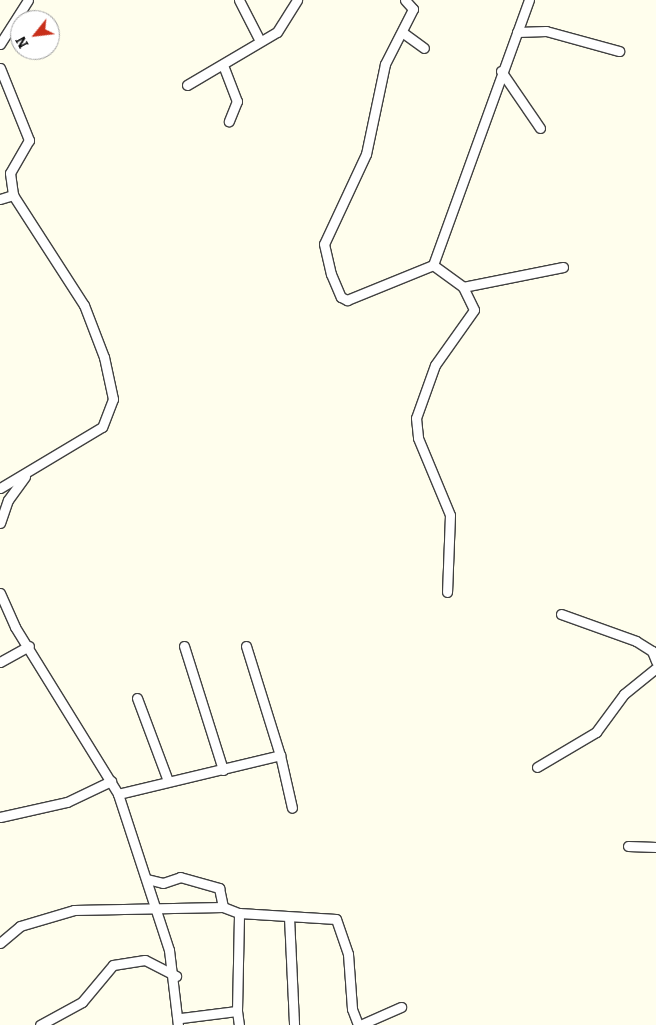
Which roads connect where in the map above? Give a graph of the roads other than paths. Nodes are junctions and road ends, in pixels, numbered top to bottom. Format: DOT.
graph roads {
  1 [pos="28,0"];
  2 [pos="239,0"];
  3 [pos="297,0"];
  4 [pos="405,0"];
  5 [pos="529,0"];
  6 [pos="402,32"];
  7 [pos="517,32"];
  8 [pos="260,39"];
  9 [pos="0,44"];
  10 [pos="424,48"];
  11 [pos="619,51"];
  12 [pos="224,65"];
  13 [pos="0,68"];
  14 [pos="500,71"];
  15 [pos="187,85"];
  16 [pos="229,121"];
  17 [pos="540,128"];
  18 [pos="14,195"];
  19 [pos="0,198"];
  20 [pos="433,265"];
  21 [pos="563,267"];
  22 [pos="463,287"];
  23 [pos="25,477"];
  24 [pos="0,488"];
  25 [pos="0,494"];
  26 [pos="8,500"];
  27 [pos="0,523"];
  28 [pos="447,592"];
  29 [pos="0,593"];
  30 [pos="561,614"];
  31 [pos="29,646"];
  32 [pos="184,646"];
  33 [pos="246,646"];
  34 [pos="654,650"];
  35 [pos="656,661"];
  36 [pos="0,662"];
  37 [pos="656,668"];
  38 [pos="137,698"];
  39 [pos="280,755"];
  40 [pos="537,767"];
  41 [pos="223,770"];
  42 [pos="111,781"];
  43 [pos="168,781"];
  44 [pos="118,794"];
  45 [pos="292,808"];
  46 [pos="0,817"];
  47 [pos="628,846"];
  48 [pos="656,847"];
  49 [pos="147,879"];
  50 [pos="223,907"];
  51 [pos="155,908"];
  52 [pos="239,913"];
  53 [pos="289,917"];
  54 [pos="0,943"];
  55 [pos="176,976"];
  56 [pos="401,1007"];
  57 [pos="237,1011"];
  58 [pos="179,1022"];
  59 [pos="40,1025"];
  60 [pos="239,1025"];
  61 [pos="294,1025"];
  62 [pos="359,1025"];
  1 -- 9 [label="street"];
  2 -- 8 [label="street"];
  3 -- 8 [label="street"];
  4 -- 6 [label="street"];
  5 -- 7 [label="street"];
  6 -- 10 [label="street"];
  6 -- 20 [label="street"];
  7 -- 11 [label="street"];
  7 -- 14 [label="street"];
  8 -- 12 [label="street"];
  12 -- 15 [label="street"];
  12 -- 16 [label="street"];
  13 -- 18 [label="street"];
  14 -- 17 [label="street"];
  14 -- 20 [label="street"];
  18 -- 19 [label="street"];
  18 -- 23 [label="street"];
  20 -- 22 [label="street"];
  21 -- 22 [label="street"];
  22 -- 28 [label="street"];
  23 -- 24 [label="street"];
  23 -- 26 [label="street"];
  25 -- 26 [label="street"];
  26 -- 27 [label="street"];
  29 -- 31 [label="street"];
  30 -- 34 [label="street"];
  31 -- 36 [label="street"];
  31 -- 42 [label="street"];
  32 -- 41 [label="street"];
  33 -- 39 [label="street"];
  34 -- 35 [label="street"];
  37 -- 40 [label="street"];
  38 -- 43 [label="street"];
  39 -- 41 [label="street"];
  39 -- 45 [label="street"];
  41 -- 43 [label="street"];
  42 -- 44 [label="street"];
  42 -- 46 [label="street"];
  43 -- 44 [label="street"];
  44 -- 49 [label="street"];
  47 -- 48 [label="street"];
  49 -- 50 [label="street"];
  49 -- 51 [label="street"];
  50 -- 51 [label="street"];
  50 -- 52 [label="street"];
  51 -- 54 [label="street"];
  51 -- 55 [label="street"];
  52 -- 53 [label="street"];
  52 -- 57 [label="street"];
  53 -- 61 [label="street"];
  53 -- 62 [label="street"];
  55 -- 58 [label="street"];
  55 -- 59 [label="street"];
  56 -- 62 [label="street"];
  57 -- 58 [label="street"];
  57 -- 60 [label="street"];
}
